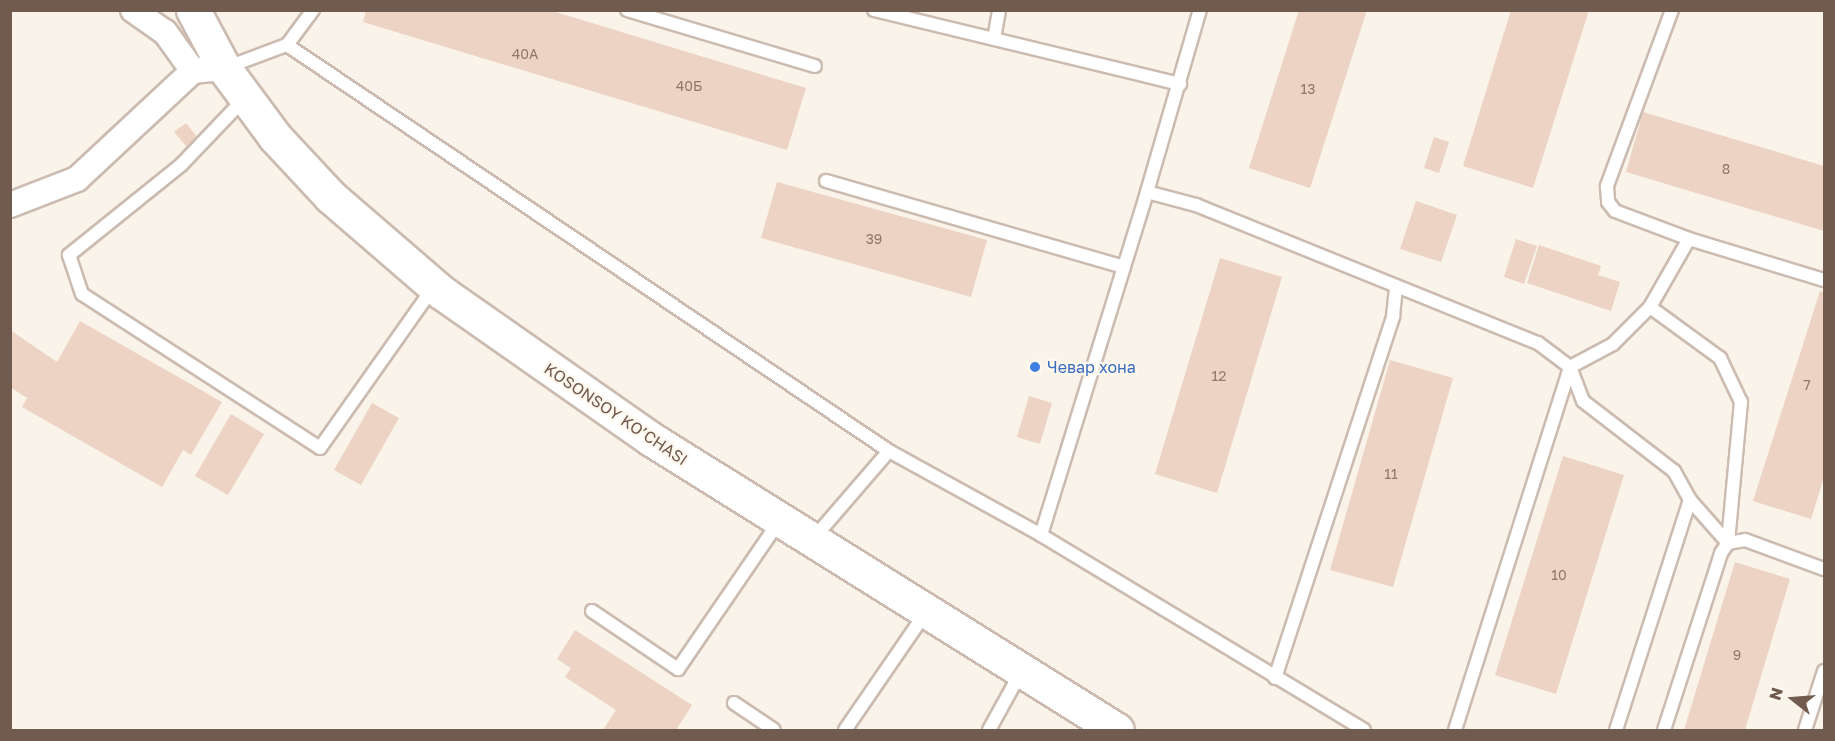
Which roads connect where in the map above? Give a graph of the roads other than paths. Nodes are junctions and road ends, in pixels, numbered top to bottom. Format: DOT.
graph roads {
  1 [pos="133,10"];
  2 [pos="193,10"];
  3 [pos="313,10"];
  4 [pos="627,10"];
  5 [pos="874,10"];
  6 [pos="999,10"];
  7 [pos="1200,10"];
  8 [pos="1672,10"];
  9 [pos="994,39"];
  10 [pos="287,45"];
  11 [pos="815,66"];
  12 [pos="209,70"];
  13 [pos="1180,84"];
  14 [pos="246,98"];
  15 [pos="826,181"];
  16 [pos="1147,192"];
  17 [pos="10,205"];
  18 [pos="1689,239"];
  19 [pos="1124,267"];
  20 [pos="1824,280"];
  21 [pos="1396,286"];
  22 [pos="434,287"];
  23 [pos="1650,307"];
  24 [pos="1570,367"];
  25 [pos="889,451"];
  26 [pos="1690,500"];
  27 [pos="780,519"];
  28 [pos="1041,535"];
  29 [pos="813,539"];
  30 [pos="1728,543"];
  31 [pos="1824,569"];
  32 [pos="592,611"];
  33 [pos="927,611"];
  34 [pos="1022,671"];
  35 [pos="1824,671"];
  36 [pos="1275,678"];
  37 [pos="734,703"];
  38 [pos="774,730"];
  39 [pos="845,730"];
  40 [pos="989,730"];
  41 [pos="1117,730"];
  42 [pos="1364,730"];
  43 [pos="1455,730"];
  44 [pos="1616,730"];
  45 [pos="1664,730"];
  46 [pos="1805,730"];
  1 -- 12 [label="street"];
  2 -- 12 [label="main road, KOSONSOY KO’CHASI"];
  3 -- 10 [label="lane"];
  4 -- 11 [label="lane"];
  5 -- 9 [label="lane"];
  6 -- 9 [label="lane"];
  7 -- 13 [label="lane"];
  8 -- 18 [label="lane"];
  9 -- 13 [label="lane"];
  10 -- 12 [label="lane"];
  10 -- 25 [label="lane"];
  12 -- 14 [label="main road, KOSONSOY KO’CHASI"];
  12 -- 17 [label="street"];
  13 -- 16 [label="lane"];
  14 -- 22 [label="main road, KOSONSOY KO’CHASI"];
  14 -- 22 [label="lane"];
  15 -- 19 [label="lane"];
  16 -- 19 [label="lane"];
  16 -- 21 [label="lane"];
  18 -- 20 [label="lane"];
  18 -- 23 [label="lane"];
  19 -- 28 [label="lane"];
  21 -- 24 [label="lane"];
  21 -- 36 [label="lane"];
  22 -- 27 [label="main road, KOSONSOY KO’CHASI"];
  23 -- 24 [label="lane"];
  23 -- 30 [label="lane"];
  24 -- 26 [label="lane"];
  24 -- 43 [label="lane"];
  25 -- 28 [label="lane"];
  25 -- 29 [label="lane"];
  26 -- 30 [label="lane"];
  26 -- 44 [label="lane"];
  27 -- 29 [label="main road, KOSONSOY KO’CHASI"];
  27 -- 32 [label="lane"];
  28 -- 36 [label="lane"];
  29 -- 33 [label="main road, KOSONSOY KO’CHASI"];
  30 -- 31 [label="lane"];
  30 -- 45 [label="lane"];
  33 -- 34 [label="main road, KOSONSOY KO’CHASI"];
  33 -- 39 [label="lane"];
  34 -- 40 [label="lane"];
  34 -- 41 [label="main road, KOSONSOY KO’CHASI"];
  35 -- 46 [label="lane"];
  36 -- 42 [label="lane"];
  37 -- 38 [label="lane"];
}
